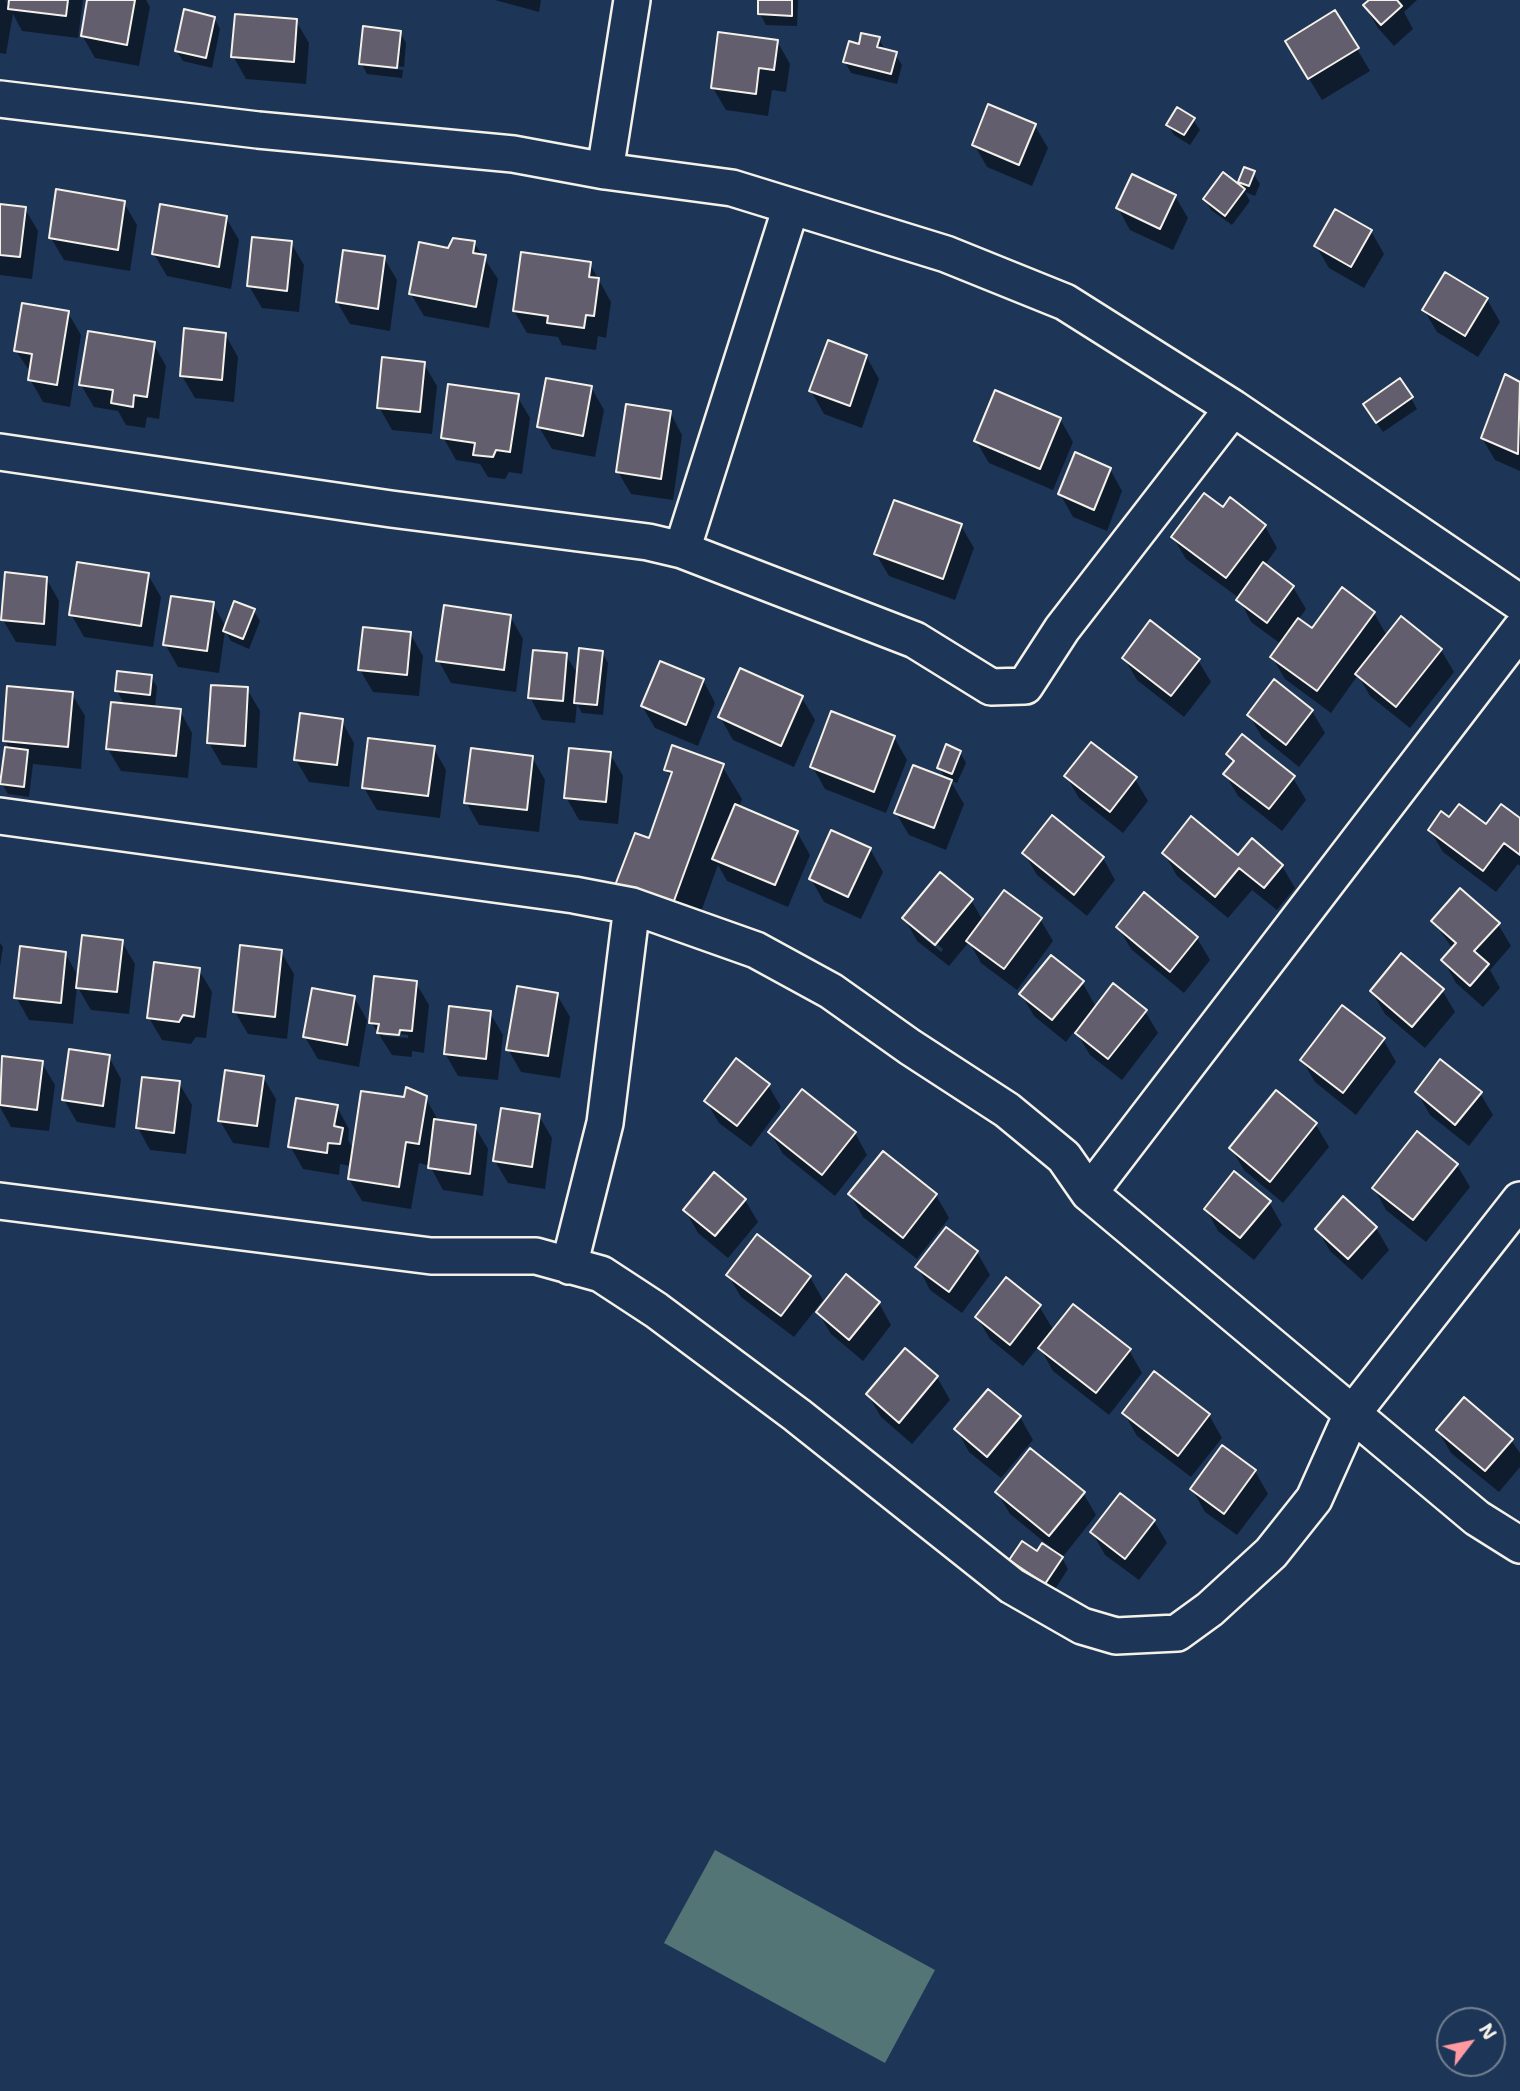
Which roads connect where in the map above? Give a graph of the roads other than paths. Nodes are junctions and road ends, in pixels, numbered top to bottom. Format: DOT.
graph roads {
  1 [pos="632,0"];
  2 [pos="0,99"];
  3 [pos="605,171"];
  4 [pos="791,207"];
  5 [pos="1233,408"];
  6 [pos="0,452"];
  7 [pos="682,550"];
  8 [pos="1520,603"];
  9 [pos="1520,629"];
  10 [pos="0,816"];
  11 [pos="632,906"];
  12 [pos="1089,1193"];
  13 [pos="1520,1200"];
  14 [pos="0,1201"];
  15 [pos="569,1266"];
  16 [pos="1352,1414"];
  17 [pos="1520,1545"];
  1 -- 3 [label="street"];
  2 -- 3 [label="street"];
  3 -- 4 [label="street"];
  4 -- 5 [label="street"];
  4 -- 7 [label="street"];
  5 -- 7 [label="street"];
  5 -- 8 [label="street"];
  6 -- 7 [label="street"];
  9 -- 12 [label="street"];
  10 -- 11 [label="street"];
  11 -- 12 [label="street"];
  11 -- 15 [label="street"];
  12 -- 16 [label="street"];
  13 -- 16 [label="street"];
  14 -- 15 [label="street"];
  15 -- 16 [label="street"];
  16 -- 17 [label="street"];
}
